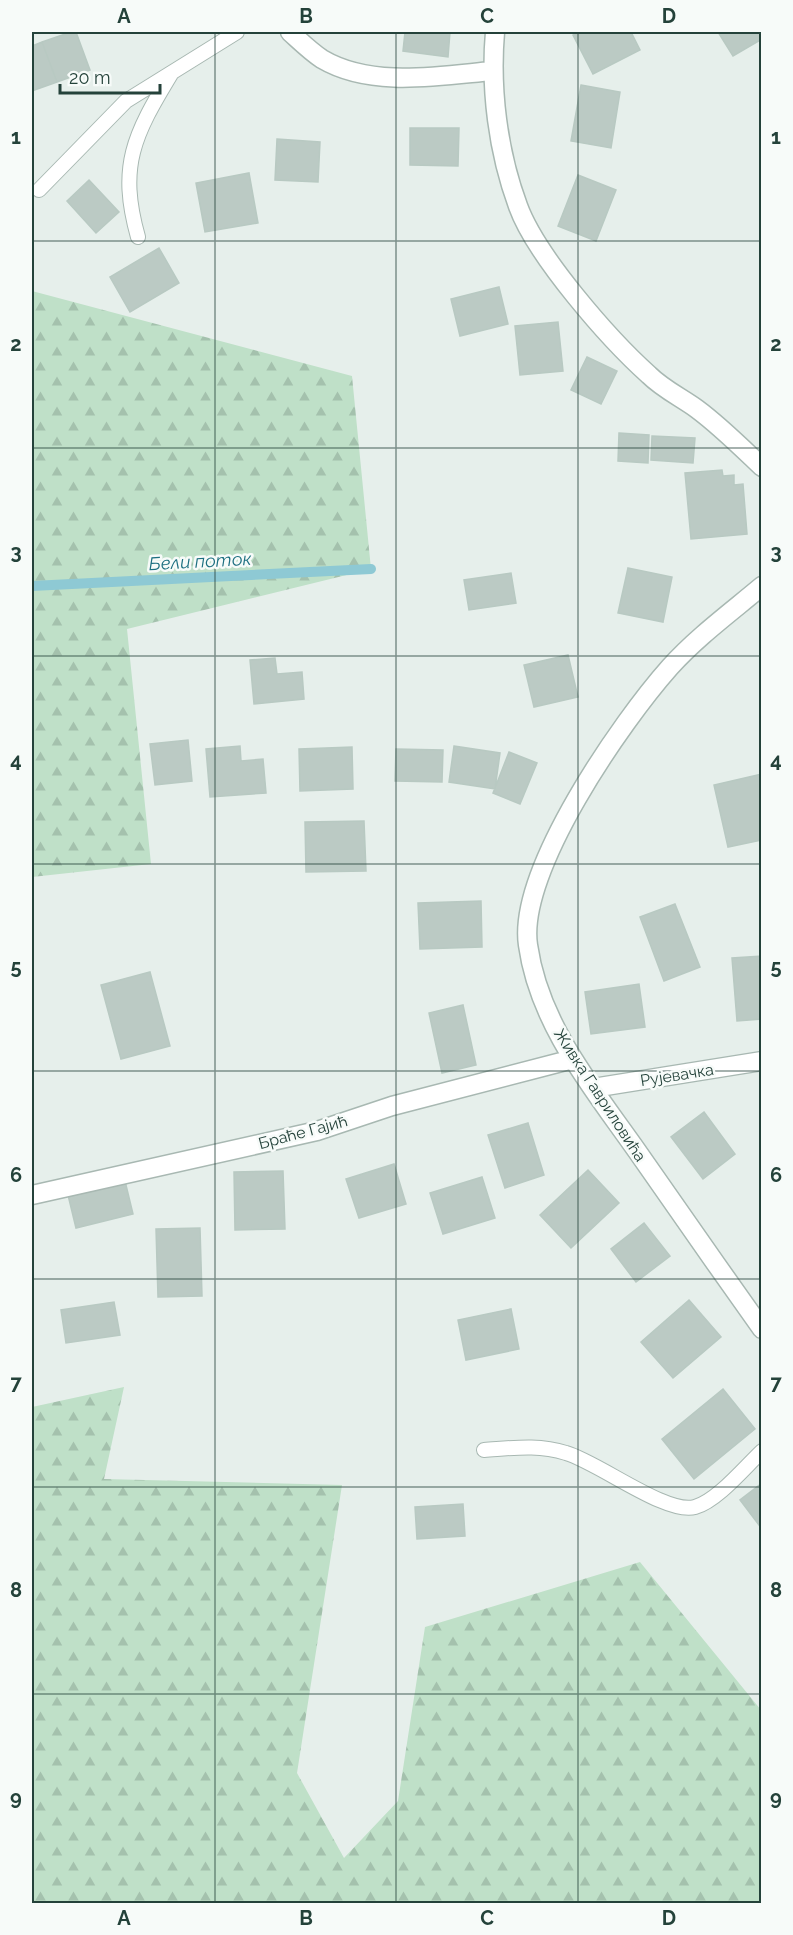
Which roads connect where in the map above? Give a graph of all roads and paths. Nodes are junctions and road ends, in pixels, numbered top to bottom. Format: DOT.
graph roads {
  1 [pos="237,32"];
  2 [pos="290,32"];
  3 [pos="495,32"];
  4 [pos="173,69"];
  5 [pos="492,71"];
  6 [pos="39,190"];
  7 [pos="138,237"];
  8 [pos="762,467"];
  9 [pos="762,586"];
  10 [pos="573,1059"];
  11 [pos="762,1061"];
  12 [pos="593,1088"];
  13 [pos="32,1195"];
  14 [pos="762,1329"];
  15 [pos="484,1450"];
  16 [pos="762,1451"];
  1 -- 4 [label="lane"];
  2 -- 5 [label="street"];
  3 -- 5 [label="street"];
  4 -- 6 [label="lane"];
  4 -- 7 [label="lane"];
  5 -- 8 [label="street"];
  9 -- 10 [label="street, Живка Гавриловића"];
  10 -- 12 [label="street, Живка Гавриловића"];
  10 -- 13 [label="street, Браће Гајић"];
  11 -- 12 [label="street, Рујевачка"];
  12 -- 14 [label="street, Живка Гавриловића"];
  15 -- 16 [label="lane"];
}
